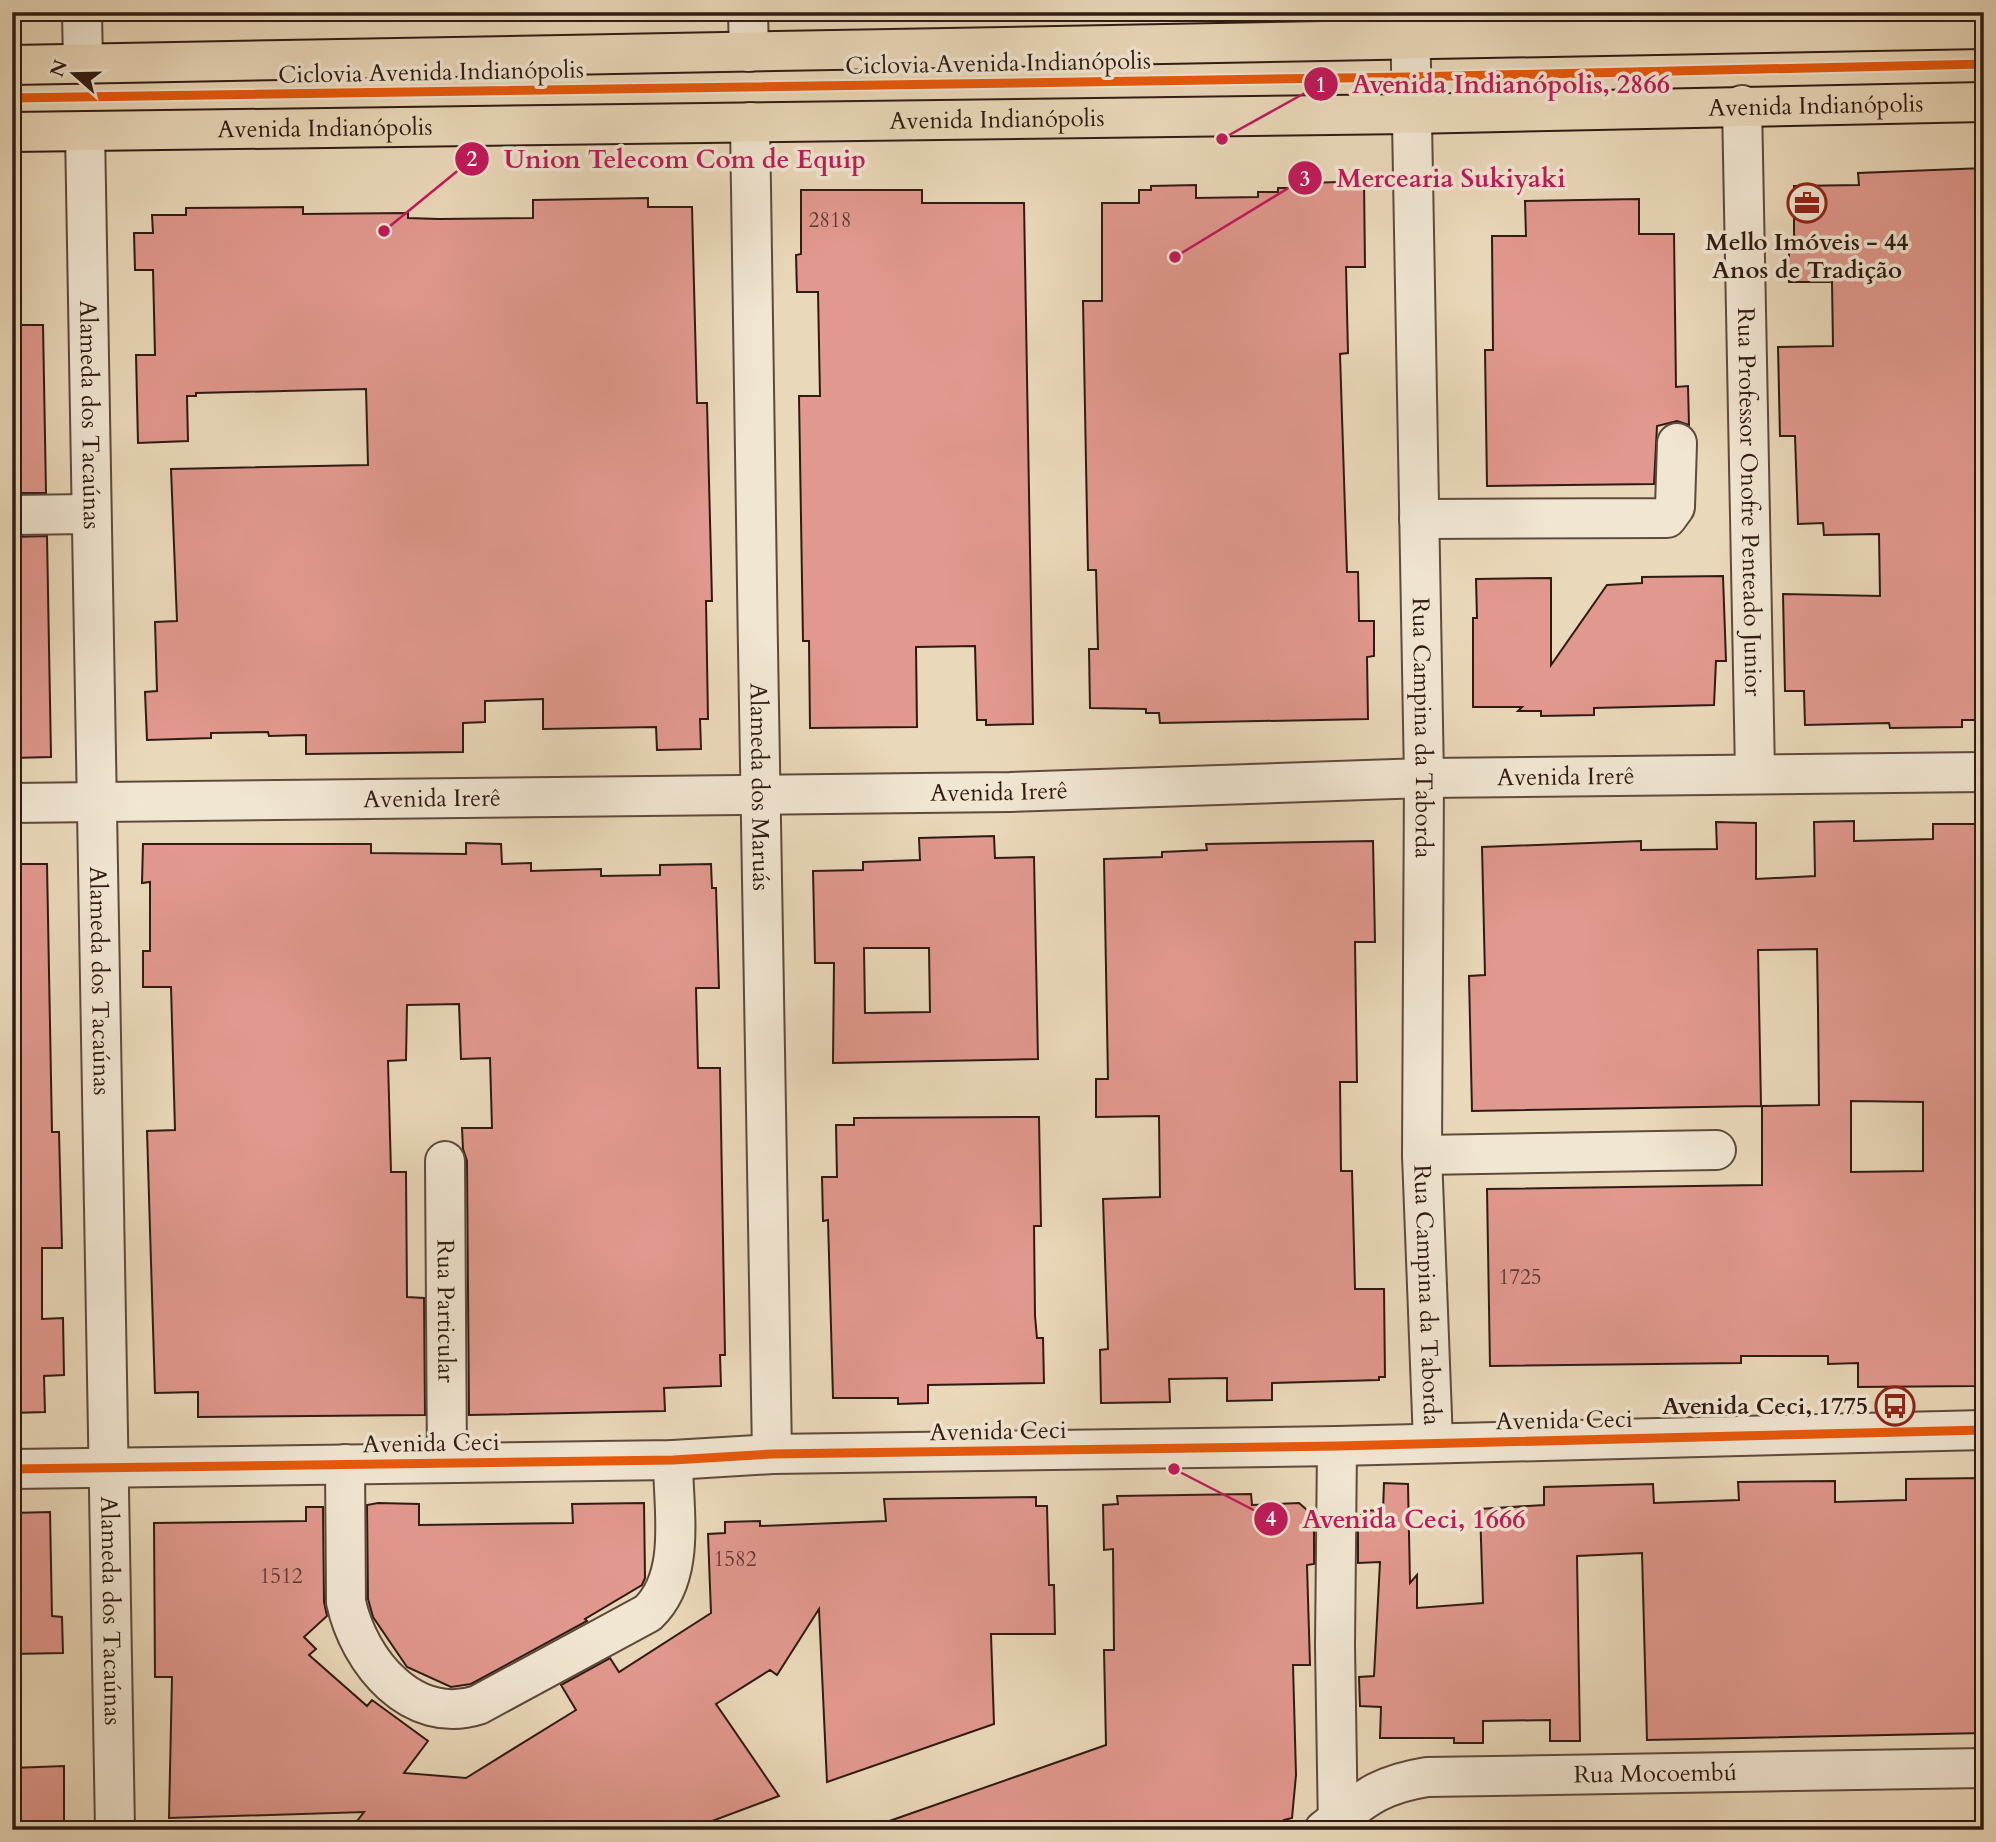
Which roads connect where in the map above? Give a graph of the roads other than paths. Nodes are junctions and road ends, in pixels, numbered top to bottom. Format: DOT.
graph roads {
  1 [pos="82,12"];
  2 [pos="748,12"];
  3 [pos="1410,26"];
  4 [pos="1984,29"];
  5 [pos="749,52"];
  6 [pos="83,64"];
  7 [pos="12,65"];
  8 [pos="1984,102"];
  9 [pos="1742,105"];
  10 [pos="1410,114"];
  11 [pos="750,121"];
  12 [pos="85,131"];
  13 [pos="12,132"];
  14 [pos="1677,443"];
  15 [pos="12,514"];
  16 [pos="90,514"];
  17 [pos="1419,519"];
  18 [pos="1984,772"];
  19 [pos="1755,774"];
  20 [pos="1424,778"];
  21 [pos="762,795"];
  22 [pos="95,802"];
  23 [pos="12,803"];
  24 [pos="1716,1150"];
  25 [pos="1422,1155"];
  26 [pos="445,1161"];
  27 [pos="1984,1430"];
  28 [pos="1433,1442"];
  29 [pos="1337,1446"];
  30 [pos="772,1454"];
  31 [pos="673,1460"];
  32 [pos="447,1461"];
  33 [pos="345,1464"];
  34 [pos="110,1468"];
  35 [pos="12,1469"];
  36 [pos="1984,1768"];
  37 [pos="1333,1826"];
  38 [pos="115,1830"];
  1 -- 6 [label="street"];
  2 -- 5 [label="street"];
  3 -- 4 [label="main road"];
  3 -- 5 [label="main road"];
  3 -- 10 [label="street, Rua Campina da Taborda"];
  5 -- 6 [label="main road"];
  6 -- 7 [label="main road"];
  8 -- 9 [label="main road, Avenida Indianópolis"];
  9 -- 10 [label="main road, Avenida Indianópolis"];
  9 -- 19 [label="street, Rua Professor Onofre Penteado Junior"];
  10 -- 11 [label="main road, Avenida Indianópolis"];
  10 -- 17 [label="street, Rua Campina da Taborda"];
  11 -- 12 [label="main road, Avenida Indianópolis"];
  11 -- 21 [label="street, Alameda dos Maruás"];
  12 -- 13 [label="main road, Avenida Indianópolis"];
  12 -- 16 [label="street, Alameda dos Tacaúnas"];
  14 -- 17 [label="street"];
  15 -- 16 [label="street"];
  16 -- 22 [label="street, Alameda dos Tacaúnas"];
  17 -- 20 [label="street, Rua Campina da Taborda"];
  18 -- 19 [label="street, Avenida Irerê"];
  19 -- 20 [label="street, Avenida Irerê"];
  20 -- 21 [label="street, Avenida Irerê"];
  20 -- 25 [label="street, Rua Campina da Taborda"];
  21 -- 22 [label="street, Avenida Irerê"];
  21 -- 30 [label="street, Alameda dos Maruás"];
  22 -- 23 [label="street, Avenida Irerê"];
  22 -- 34 [label="street, Alameda dos Tacaúnas"];
  24 -- 25 [label="street"];
  25 -- 28 [label="street, Rua Campina da Taborda"];
  26 -- 32 [label="street, Rua Particular"];
  27 -- 28 [label="street, Avenida Ceci"];
  28 -- 29 [label="street, Avenida Ceci"];
  29 -- 30 [label="street, Avenida Ceci"];
  29 -- 37 [label="street"];
  30 -- 31 [label="street, Avenida Ceci"];
  31 -- 32 [label="street, Avenida Ceci"];
  31 -- 33 [label="street"];
  32 -- 33 [label="street, Avenida Ceci"];
  33 -- 34 [label="street, Avenida Ceci"];
  34 -- 35 [label="street, Avenida Ceci"];
  34 -- 38 [label="street, Alameda dos Tacaúnas"];
  36 -- 37 [label="street, Rua Mocoembú"];
}
